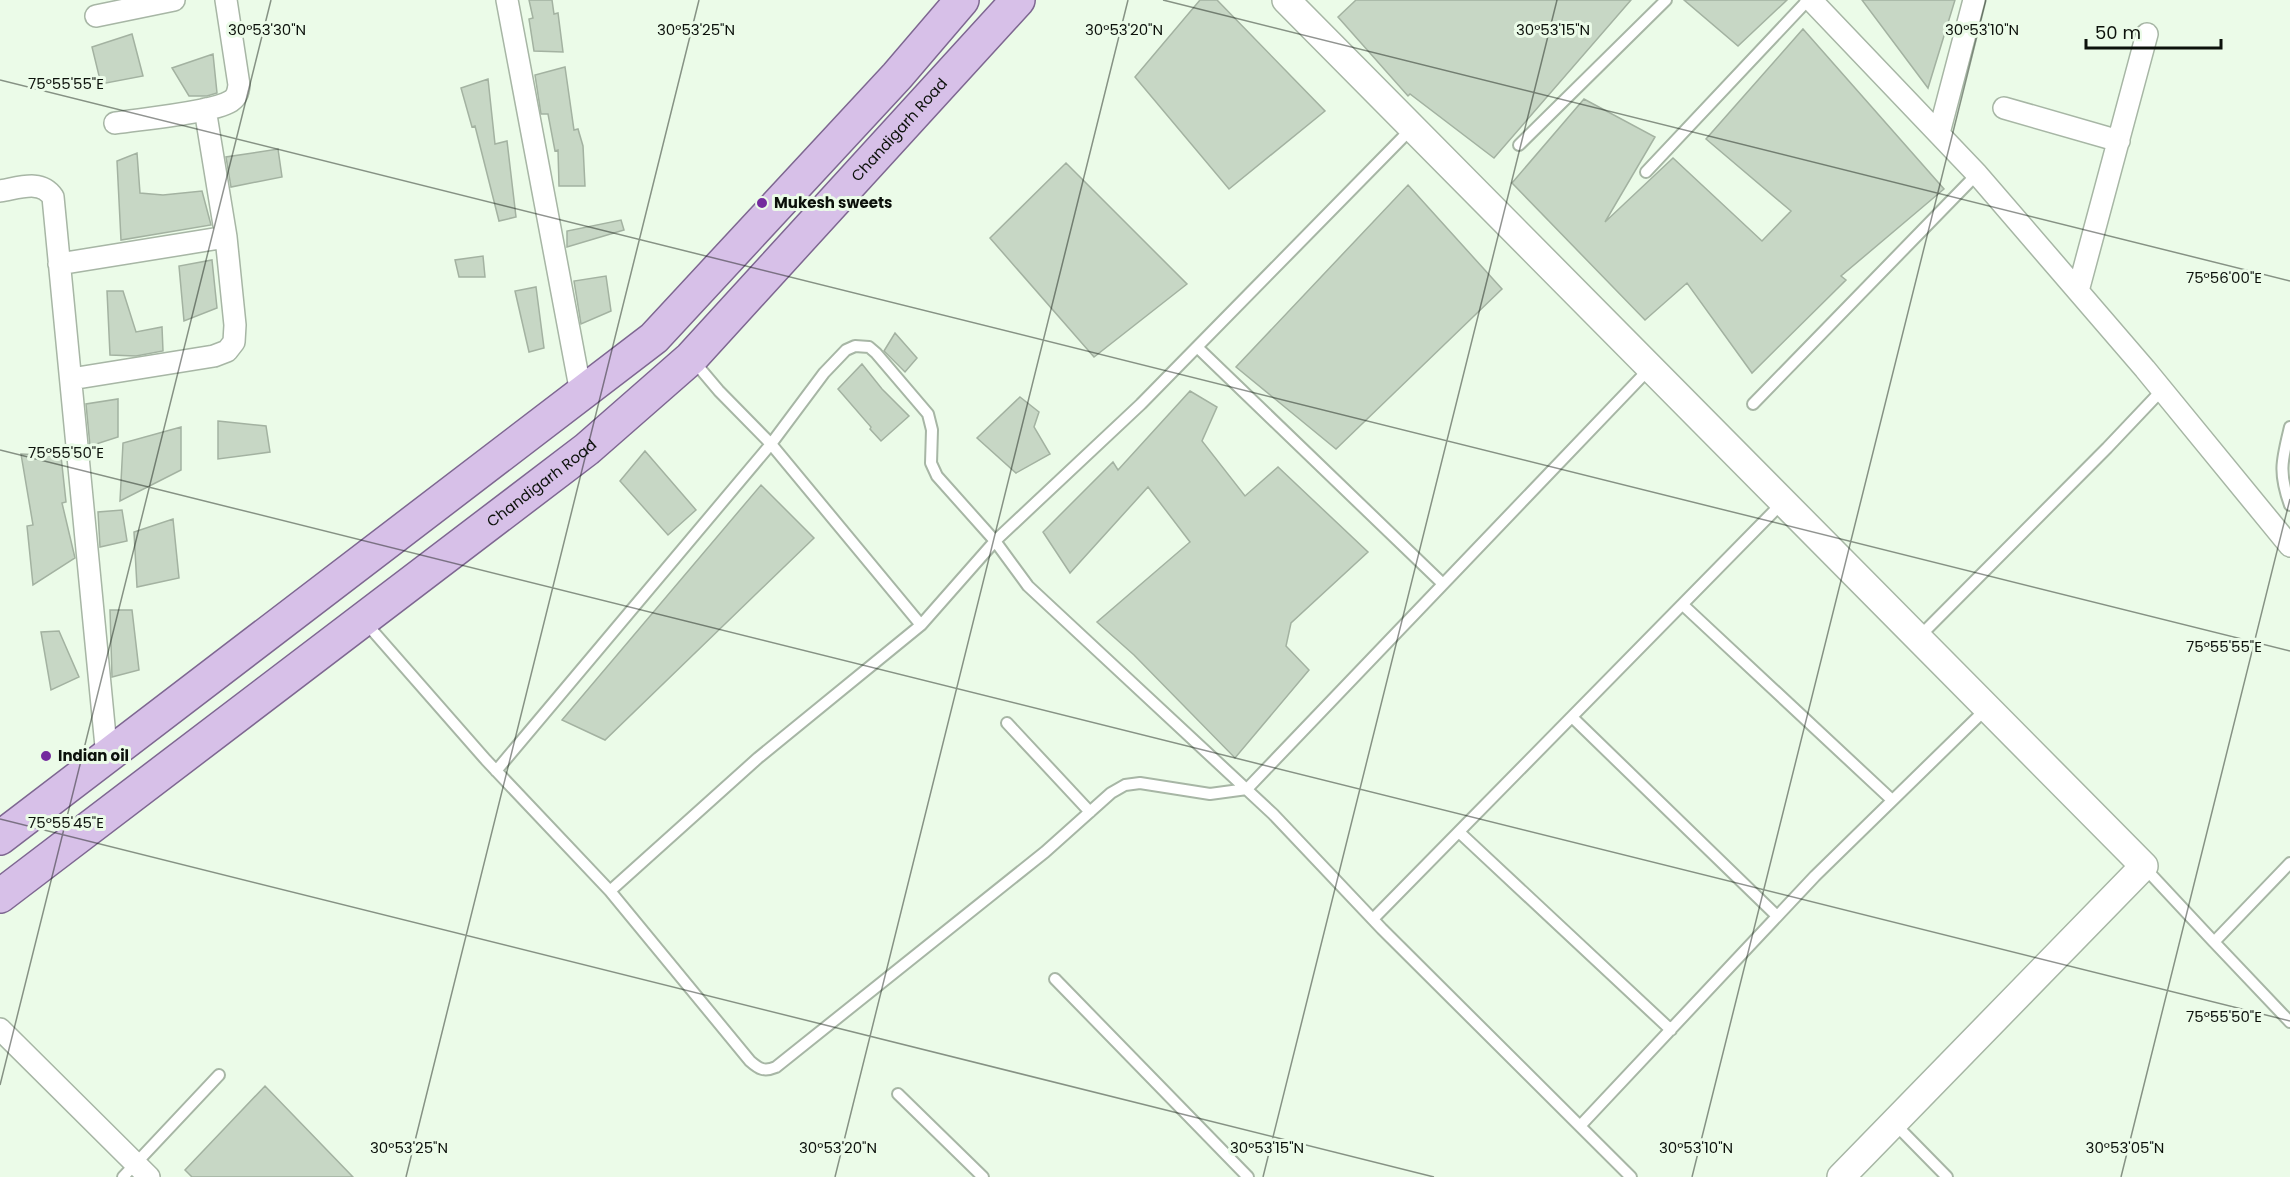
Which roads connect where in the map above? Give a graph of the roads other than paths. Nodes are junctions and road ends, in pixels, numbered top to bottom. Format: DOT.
graph roads {
  1 [pos="174,0"];
  2 [pos="226,0"];
  3 [pos="507,0"];
  4 [pos="962,0"];
  5 [pos="1018,0"];
  6 [pos="1286,0"];
  7 [pos="1666,0"];
  8 [pos="1809,0"];
  9 [pos="1974,0"];
  10 [pos="96,16"];
  11 [pos="2147,34"];
  12 [pos="2004,108"];
  13 [pos="205,109"];
  14 [pos="115,123"];
  15 [pos="1412,127"];
  16 [pos="1939,133"];
  17 [pos="2119,141"];
  18 [pos="1519,145"];
  19 [pos="1647,172"];
  20 [pos="1977,174"];
  21 [pos="0,191"];
  22 [pos="226,237"];
  23 [pos="59,264"];
  24 [pos="2078,291"];
  25 [pos="1197,347"];
  26 [pos="691,358"];
  27 [pos="1650,368"];
  28 [pos="70,380"];
  29 [pos="2162,390"];
  30 [pos="581,393"];
  31 [pos="1753,404"];
  32 [pos="2290,427"];
  33 [pos="771,444"];
  34 [pos="1783,502"];
  35 [pos="2290,505"];
  36 [pos="995,540"];
  37 [pos="2290,546"];
  38 [pos="1443,584"];
  39 [pos="1683,605"];
  40 [pos="363,620"];
  41 [pos="921,625"];
  42 [pos="1917,638"];
  43 [pos="1987,708"];
  44 [pos="1573,718"];
  45 [pos="1007,723"];
  46 [pos="107,757"];
  47 [pos="496,771"];
  48 [pos="1247,789"];
  49 [pos="1892,800"];
  50 [pos="1090,812"];
  51 [pos="1459,832"];
  52 [pos="0,838"];
  53 [pos="2290,863"];
  54 [pos="2144,866"];
  55 [pos="610,891"];
  56 [pos="0,896"];
  57 [pos="1777,916"];
  58 [pos="1373,919"];
  59 [pos="2214,942"];
  60 [pos="1055,979"];
  61 [pos="2290,1022"];
  62 [pos="0,1029"];
  63 [pos="1671,1030"];
  64 [pos="219,1075"];
  65 [pos="898,1094"];
  66 [pos="1893,1122"];
  67 [pos="1580,1126"];
  68 [pos="136,1173"];
  69 [pos="983,1177"];
  70 [pos="1248,1177"];
  71 [pos="1630,1177"];
  72 [pos="1841,1177"];
  73 [pos="1947,1177"];
  1 -- 10 [label="street"];
  2 -- 13 [label="street"];
  3 -- 30 [label="street"];
  4 -- 30 [label="main road"];
  5 -- 26 [label="main road, Chandigarh Road"];
  6 -- 15 [label="street"];
  7 -- 18 [label="lane"];
  8 -- 16 [label="street"];
  8 -- 19 [label="lane"];
  9 -- 16 [label="street"];
  11 -- 17 [label="street"];
  12 -- 17 [label="street"];
  13 -- 14 [label="street"];
  13 -- 22 [label="street"];
  15 -- 25 [label="lane"];
  15 -- 27 [label="street"];
  16 -- 20 [label="street"];
  17 -- 24 [label="street"];
  20 -- 24 [label="street"];
  20 -- 31 [label="lane"];
  21 -- 23 [label="street"];
  22 -- 23 [label="street"];
  22 -- 28 [label="street"];
  23 -- 28 [label="street"];
  24 -- 29 [label="street"];
  25 -- 36 [label="lane"];
  25 -- 38 [label="lane"];
  26 -- 33 [label="lane"];
  26 -- 40 [label="main road, Chandigarh Road"];
  27 -- 34 [label="street"];
  27 -- 38 [label="lane"];
  28 -- 46 [label="street"];
  29 -- 37 [label="street"];
  29 -- 42 [label="lane"];
  30 -- 46 [label="main road"];
  32 -- 35 [label="lane"];
  33 -- 36 [label="lane"];
  33 -- 41 [label="lane"];
  33 -- 47 [label="lane"];
  34 -- 39 [label="lane"];
  34 -- 42 [label="street"];
  36 -- 41 [label="lane"];
  36 -- 48 [label="lane"];
  38 -- 48 [label="lane"];
  39 -- 44 [label="lane"];
  39 -- 49 [label="lane"];
  40 -- 47 [label="lane"];
  40 -- 56 [label="main road, Chandigarh Road"];
  41 -- 55 [label="lane"];
  42 -- 43 [label="street"];
  43 -- 49 [label="lane"];
  43 -- 54 [label="street"];
  44 -- 51 [label="lane"];
  44 -- 57 [label="lane"];
  45 -- 50 [label="lane"];
  46 -- 52 [label="main road"];
  47 -- 55 [label="lane"];
  48 -- 50 [label="lane"];
  48 -- 58 [label="lane"];
  49 -- 57 [label="lane"];
  50 -- 55 [label="lane"];
  51 -- 58 [label="lane"];
  51 -- 63 [label="lane"];
  53 -- 59 [label="lane"];
  54 -- 59 [label="lane"];
  54 -- 66 [label="street"];
  57 -- 63 [label="lane"];
  58 -- 67 [label="lane"];
  59 -- 61 [label="lane"];
  60 -- 70 [label="lane"];
  62 -- 68 [label="street"];
  63 -- 67 [label="lane"];
  64 -- 68 [label="lane"];
  65 -- 69 [label="lane"];
  66 -- 72 [label="street"];
  66 -- 73 [label="lane"];
  67 -- 71 [label="lane"];
}
